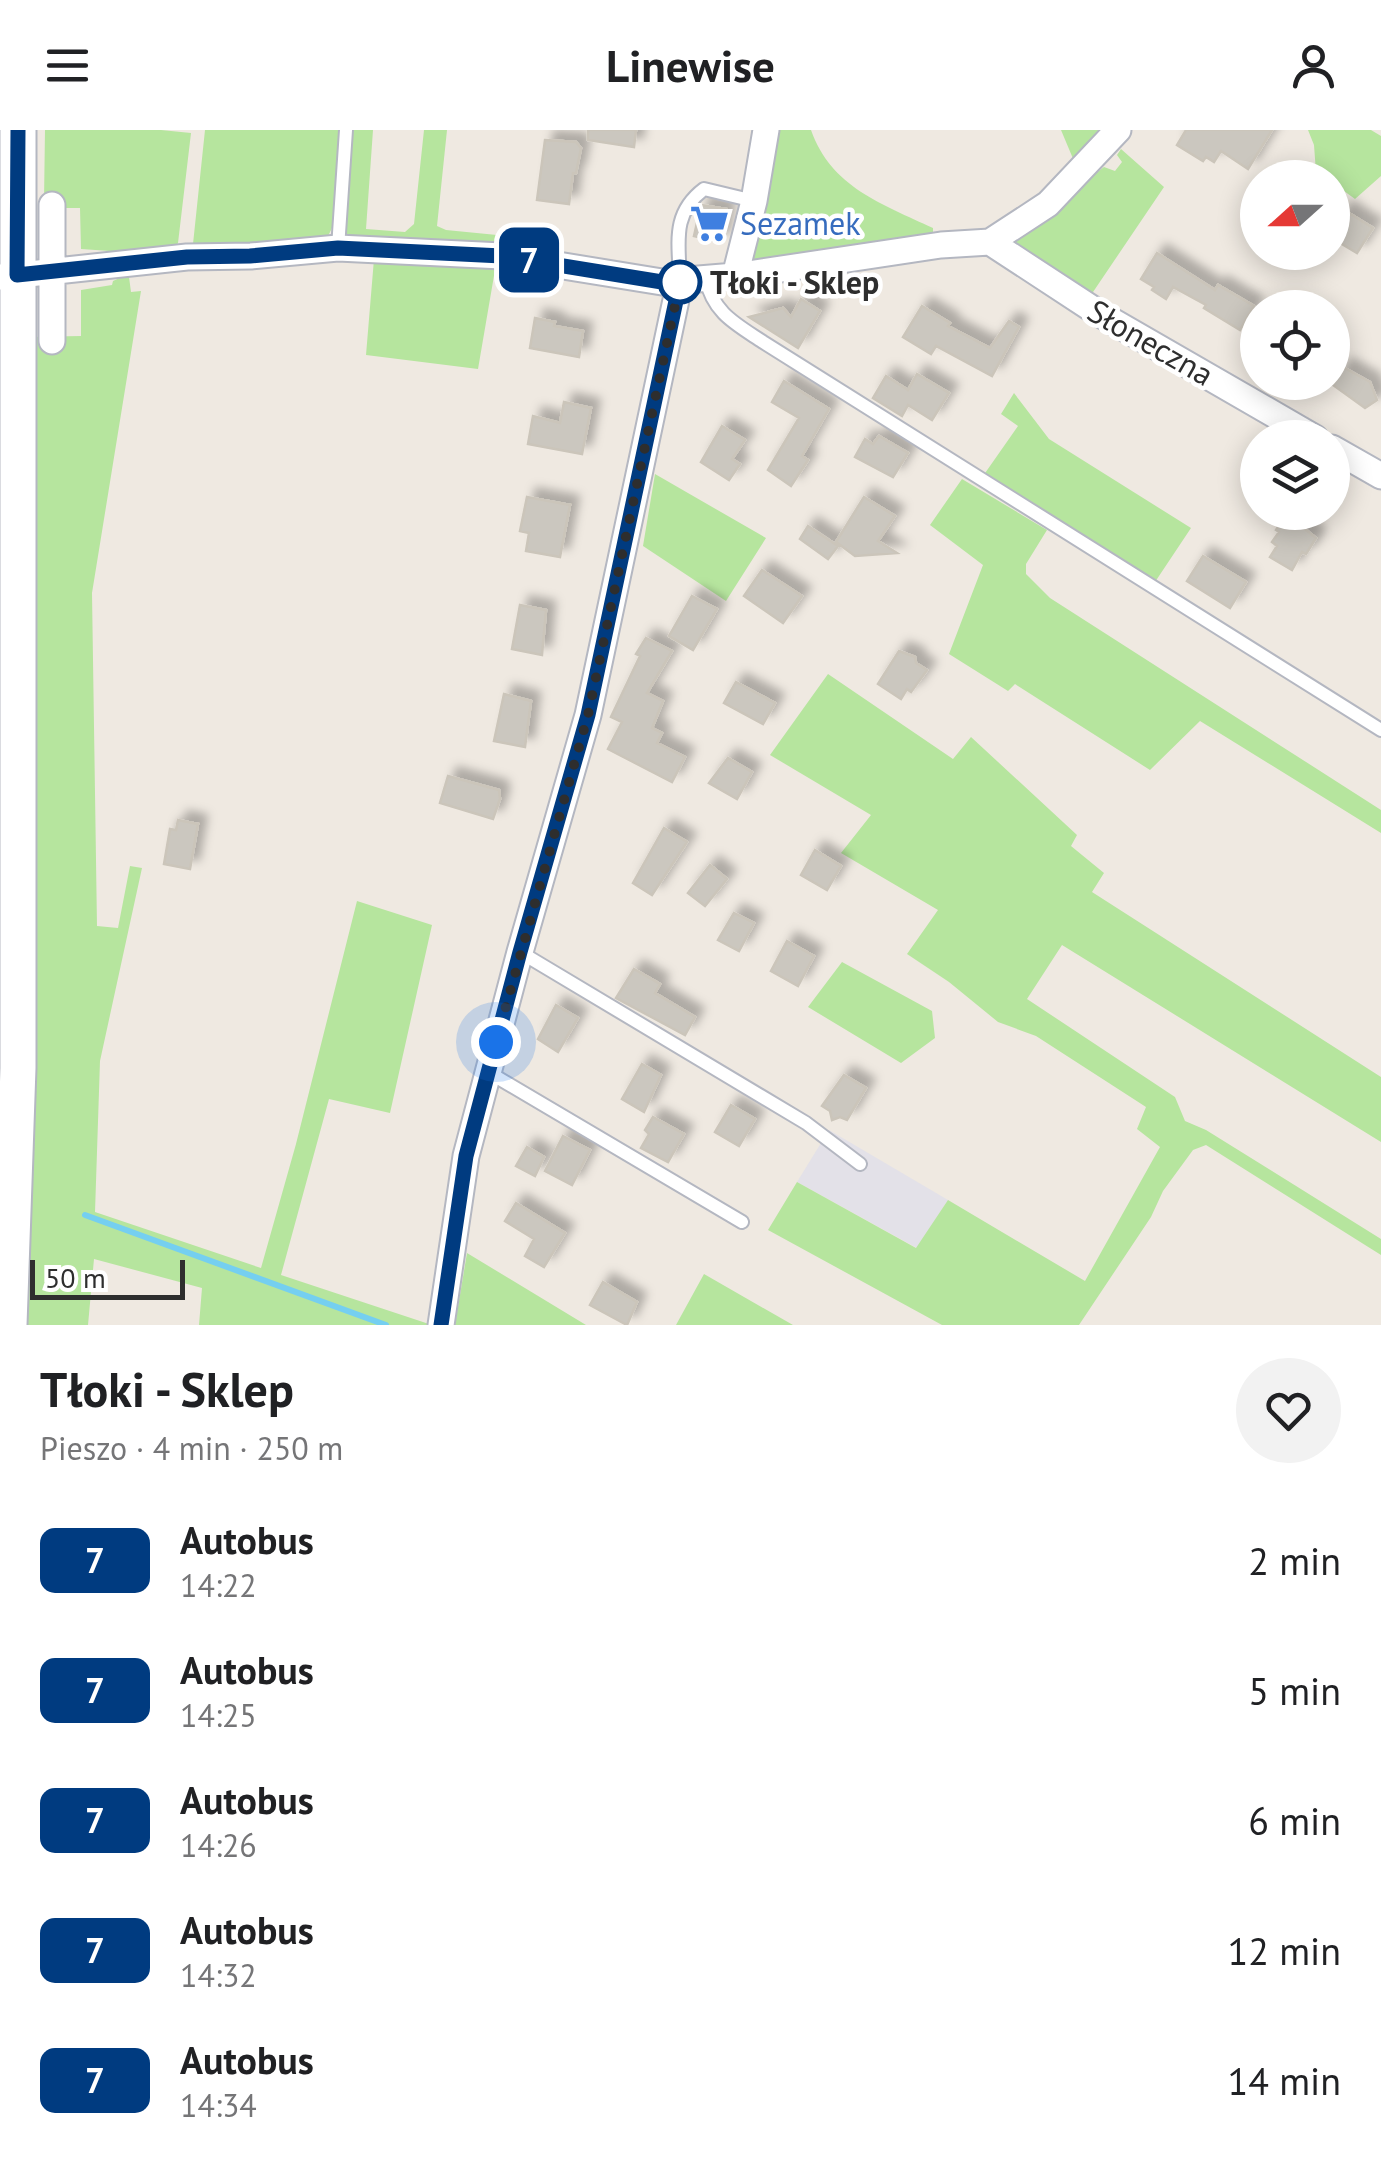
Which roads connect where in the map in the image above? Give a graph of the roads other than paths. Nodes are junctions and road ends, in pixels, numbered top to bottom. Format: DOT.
graph roads {
  1 [pos="18,130"];
  2 [pos="346,130"];
  3 [pos="766,130"];
  4 [pos="1118,130"];
  5 [pos="754,201"];
  6 [pos="52,204"];
  7 [pos="990,242"];
  8 [pos="338,248"];
  9 [pos="54,273"];
  10 [pos="8,276"];
  11 [pos="735,276"];
  12 [pos="693,280"];
  13 [pos="52,341"];
  14 [pos="1283,420"];
  15 [pos="1350,458"];
  16 [pos="1381,476"];
  17 [pos="1381,730"];
  18 [pos="520,952"];
  19 [pos="488,1072"];
  20 [pos="860,1164"];
  21 [pos="742,1222"];
  22 [pos="9,1325"];
  23 [pos="441,1325"];
  1 -- 10 [label="street"];
  2 -- 8 [label="lane"];
  3 -- 5 [label="street"];
  4 -- 7 [label="street"];
  5 -- 11 [label="street"];
  5 -- 12 [label="lane"];
  6 -- 9 [label="street"];
  7 -- 11 [label="street"];
  7 -- 14 [label="street, Słoneczna"];
  8 -- 9 [label="street"];
  8 -- 12 [label="street"];
  9 -- 10 [label="street"];
  9 -- 13 [label="street"];
  10 -- 22 [label="street"];
  11 -- 12 [label="street"];
  12 -- 17 [label="lane"];
  12 -- 18 [label="street"];
  15 -- 16 [label="street"];
  18 -- 19 [label="street"];
  18 -- 20 [label="lane"];
  19 -- 21 [label="lane"];
  19 -- 23 [label="street"];
}
